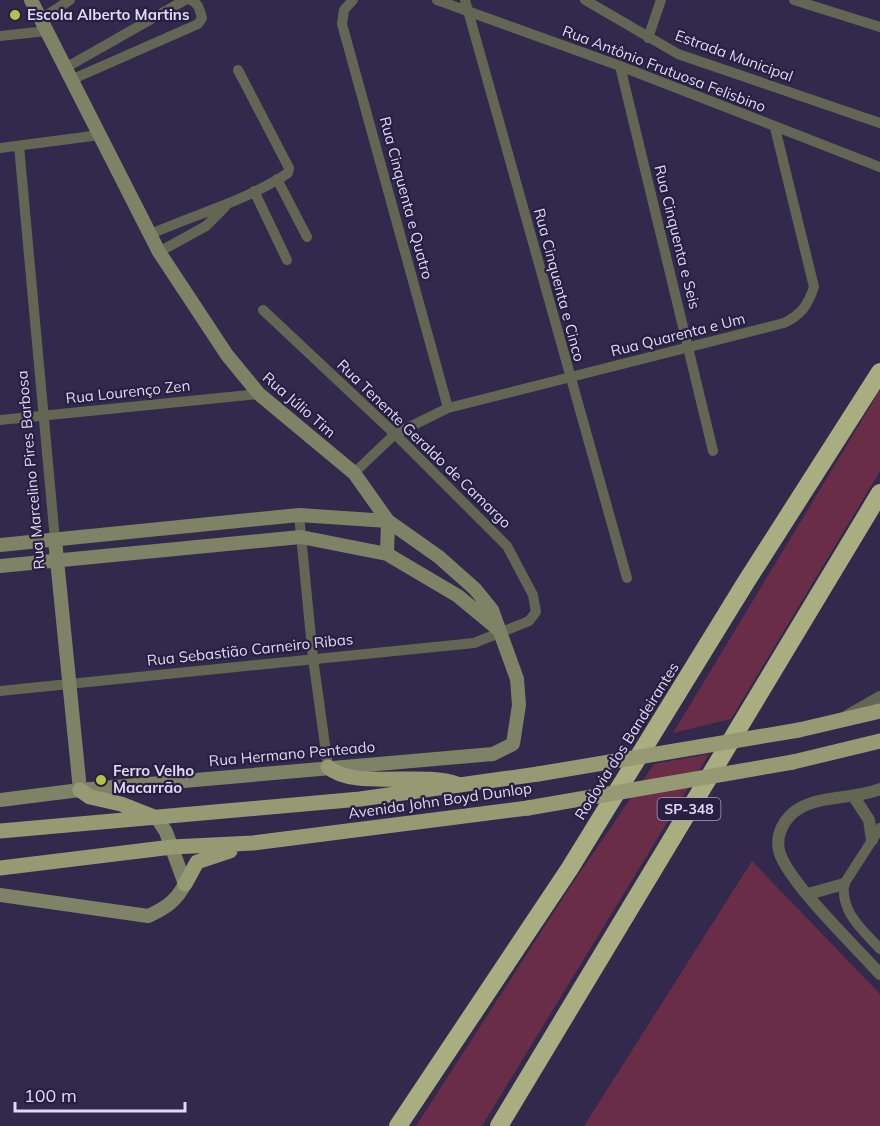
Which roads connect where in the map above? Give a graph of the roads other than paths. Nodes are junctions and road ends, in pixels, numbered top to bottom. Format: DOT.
graph roads {
  1 [pos="70,0"];
  2 [pos="185,0"];
  3 [pos="190,0"];
  4 [pos="353,0"];
  5 [pos="437,0"];
  6 [pos="465,0"];
  7 [pos="585,0"];
  8 [pos="661,0"];
  9 [pos="794,0"];
  10 [pos="34,1"];
  11 [pos="470,13"];
  12 [pos="44,25"];
  13 [pos="880,27"];
  14 [pos="0,36"];
  15 [pos="648,38"];
  16 [pos="620,66"];
  17 [pos="238,70"];
  18 [pos="70,73"];
  19 [pos="880,123"];
  20 [pos="775,128"];
  21 [pos="100,135"];
  22 [pos="19,146"];
  23 [pos="0,148"];
  24 [pos="880,167"];
  25 [pos="277,179"];
  26 [pos="254,191"];
  27 [pos="226,206"];
  28 [pos="151,234"];
  29 [pos="307,237"];
  30 [pos="159,252"];
  31 [pos="287,261"];
  32 [pos="263,310"];
  33 [pos="688,348"];
  34 [pos="880,372"];
  35 [pos="569,378"];
  36 [pos="259,394"];
  37 [pos="447,408"];
  38 [pos="44,416"];
  39 [pos="0,420"];
  40 [pos="395,434"];
  41 [pos="713,451"];
  42 [pos="354,473"];
  43 [pos="880,493"];
  44 [pos="299,515"];
  45 [pos="388,521"];
  46 [pos="301,537"];
  47 [pos="56,540"];
  48 [pos="0,545"];
  49 [pos="387,554"];
  50 [pos="56,561"];
  51 [pos="0,566"];
  52 [pos="627,578"];
  53 [pos="501,631"];
  54 [pos="313,658"];
  55 [pos="68,685"];
  56 [pos="0,691"];
  57 [pos="880,697"];
  58 [pos="880,711"];
  59 [pos="835,722"];
  60 [pos="880,741"];
  61 [pos="513,744"];
  62 [pos="328,767"];
  63 [pos="462,786"];
  64 [pos="880,789"];
  65 [pos="80,790"];
  66 [pos="854,797"];
  67 [pos="0,800"];
  68 [pos="157,818"];
  69 [pos="880,828"];
  70 [pos="0,831"];
  71 [pos="872,840"];
  72 [pos="253,843"];
  73 [pos="172,847"];
  74 [pos="0,868"];
  75 [pos="185,884"];
  76 [pos="844,884"];
  77 [pos="808,894"];
  78 [pos="0,895"];
  79 [pos="880,949"];
  80 [pos="880,974"];
  81 [pos="398,1126"];
  82 [pos="499,1126"];
  1 -- 12 [label="street"];
  2 -- 18 [label="street"];
  3 -- 18 [label="street"];
  4 -- 37 [label="street, Rua Cinquenta e Quatro"];
  5 -- 11 [label="street, Rua Antônio Frutuosa Felisbino"];
  6 -- 11 [label="street, Rua Cinquenta e Cinco"];
  7 -- 15 [label="street, Estrada Municipal"];
  8 -- 15 [label="street"];
  9 -- 13 [label="street"];
  10 -- 12 [label="main road, Rua Júlio Tim"];
  11 -- 16 [label="street, Rua Antônio Frutuosa Felisbino"];
  11 -- 35 [label="street, Rua Cinquenta e Cinco"];
  12 -- 14 [label="street"];
  12 -- 18 [label="main road, Rua Júlio Tim"];
  15 -- 19 [label="street, Estrada Municipal"];
  16 -- 20 [label="street, Rua Antônio Frutuosa Felisbino"];
  16 -- 33 [label="street, Rua Cinquenta e Seis"];
  17 -- 25 [label="street"];
  18 -- 21 [label="main road, Rua Júlio Tim"];
  20 -- 24 [label="street, Rua Antônio Frutuosa Felisbino"];
  20 -- 33 [label="street, Rua Quarenta e Um"];
  21 -- 22 [label="street"];
  21 -- 28 [label="main road, Rua Júlio Tim"];
  22 -- 23 [label="street"];
  22 -- 38 [label="street, Rua Marcelino Pires Barbosa"];
  25 -- 26 [label="street"];
  25 -- 29 [label="street"];
  26 -- 27 [label="street"];
  26 -- 31 [label="street"];
  27 -- 28 [label="street"];
  27 -- 30 [label="street"];
  28 -- 30 [label="main road, Rua Júlio Tim"];
  30 -- 36 [label="main road, Rua Júlio Tim"];
  32 -- 40 [label="street, Rua Tenente Geraldo de Camargo"];
  33 -- 35 [label="street, Rua Quarenta e Um"];
  33 -- 41 [label="street, Rua Cinquenta e Seis"];
  34 -- 81 [label="highway, Rodovia dos Bandeirantes"];
  35 -- 37 [label="street, Rua Quarenta e Um"];
  35 -- 52 [label="street, Rua Cinquenta e Cinco"];
  36 -- 38 [label="street, Rua Lourenço Zen"];
  36 -- 42 [label="main road, Rua Júlio Tim"];
  37 -- 40 [label="street, Rua Quarenta e Um"];
  38 -- 39 [label="street, Rua Lourenço Zen"];
  38 -- 47 [label="street, Rua Marcelino Pires Barbosa"];
  40 -- 42 [label="street, Rua Quarenta e Um"];
  40 -- 53 [label="street, Rua Tenente Geraldo de Camargo"];
  42 -- 45 [label="main road, Rua Júlio Tim"];
  43 -- 82 [label="highway, SP-348"];
  44 -- 45 [label="main road"];
  44 -- 46 [label="street"];
  44 -- 47 [label="main road"];
  45 -- 49 [label="main road"];
  45 -- 53 [label="main road, Rua Júlio Tim"];
  46 -- 49 [label="main road"];
  46 -- 50 [label="main road"];
  46 -- 54 [label="street"];
  47 -- 48 [label="main road"];
  47 -- 50 [label="main road, Rua Marcelino Pires Barbosa"];
  49 -- 53 [label="main road"];
  50 -- 51 [label="main road"];
  50 -- 55 [label="main road, Rua Marcelino Pires Barbosa"];
  53 -- 54 [label="street, Rua Sebastião Carneiro Ribas"];
  53 -- 61 [label="main road, Rua Júlio Tim"];
  54 -- 55 [label="street, Rua Sebastião Carneiro Ribas"];
  54 -- 62 [label="street"];
  55 -- 56 [label="street, Rua Sebastião Carneiro Ribas"];
  55 -- 65 [label="main road, Rua Marcelino Pires Barbosa"];
  57 -- 59 [label="street"];
  58 -- 59 [label="main road, Avenida John Boyd Dunlop"];
  59 -- 63 [label="main road, Avenida John Boyd Dunlop, bridge"];
  60 -- 72 [label="main road, Avenida John Boyd Dunlop, bridge"];
  61 -- 62 [label="main road, Rua Hermano Penteado"];
  62 -- 63 [label="main road"];
  62 -- 65 [label="main road, Rua Hermano Penteado"];
  63 -- 68 [label="main road, Avenida John Boyd Dunlop"];
  64 -- 66 [label="street"];
  65 -- 67 [label="main road, Rua Hermano Penteado"];
  65 -- 68 [label="main road"];
  66 -- 71 [label="street"];
  66 -- 77 [label="street"];
  68 -- 70 [label="main road, Avenida John Boyd Dunlop"];
  68 -- 73 [label="main road"];
  69 -- 71 [label="street"];
  71 -- 76 [label="street"];
  72 -- 73 [label="main road, Avenida John Boyd Dunlop"];
  72 -- 75 [label="main road"];
  73 -- 74 [label="main road, Avenida John Boyd Dunlop"];
  73 -- 75 [label="main road"];
  75 -- 78 [label="main road"];
  76 -- 77 [label="street"];
  76 -- 79 [label="street"];
  77 -- 80 [label="street"];
}
